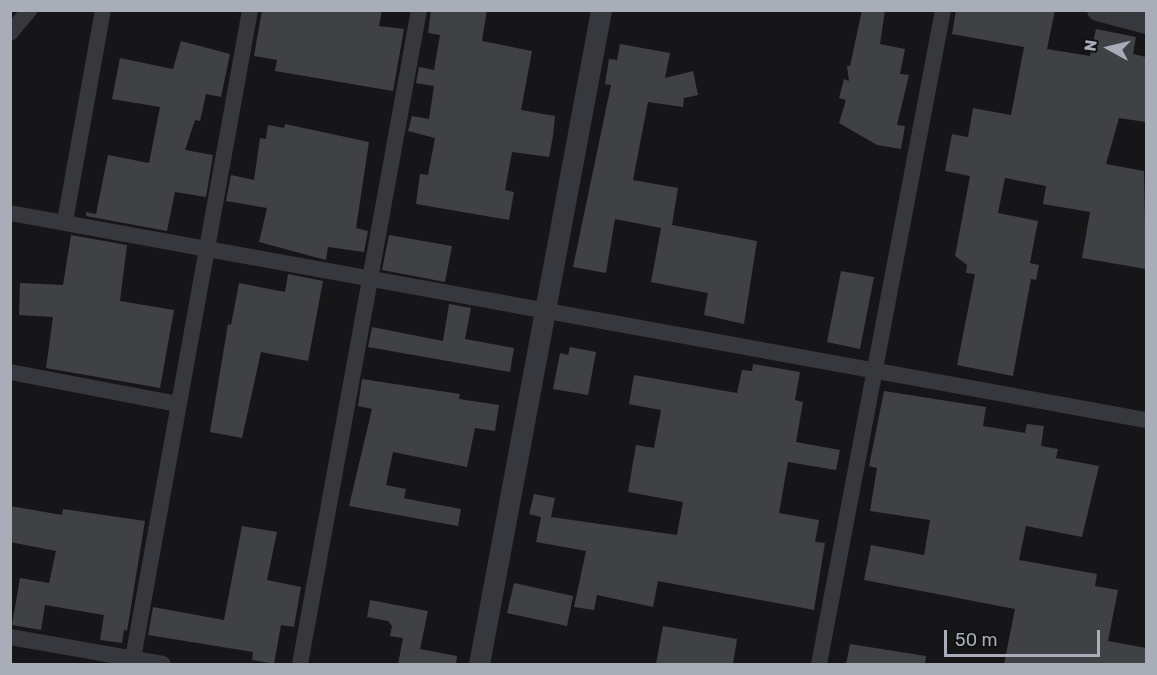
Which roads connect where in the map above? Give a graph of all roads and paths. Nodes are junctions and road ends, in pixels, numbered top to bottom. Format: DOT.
graph roads {
  1 [pos="30,10"];
  2 [pos="103,10"];
  3 [pos="250,10"];
  4 [pos="419,10"];
  5 [pos="601,10"];
  6 [pos="943,10"];
  7 [pos="1097,10"];
  8 [pos="1146,23"];
  9 [pos="10,33"];
  10 [pos="10,213"];
  11 [pos="65,221"];
  12 [pos="207,248"];
  13 [pos="369,279"];
  14 [pos="547,311"];
  15 [pos="875,371"];
  16 [pos="10,372"];
  17 [pos="177,404"];
  18 [pos="1146,420"];
  19 [pos="10,637"];
  20 [pos="133,662"];
  21 [pos="163,664"];
  22 [pos="300,664"];
  23 [pos="479,664"];
  24 [pos="819,664"];
  1 -- 9 [label="street"];
  2 -- 11 [label="street"];
  3 -- 12 [label="street"];
  4 -- 13 [label="street"];
  5 -- 14 [label="street"];
  6 -- 15 [label="street"];
  7 -- 8 [label="street"];
  10 -- 11 [label="street"];
  11 -- 12 [label="street"];
  12 -- 13 [label="street"];
  12 -- 17 [label="street"];
  13 -- 14 [label="street"];
  13 -- 22 [label="street"];
  14 -- 15 [label="street"];
  14 -- 23 [label="street"];
  15 -- 18 [label="street"];
  15 -- 24 [label="street"];
  16 -- 17 [label="street"];
  17 -- 20 [label="street"];
  19 -- 20 [label="street"];
  20 -- 21 [label="street"];
}
